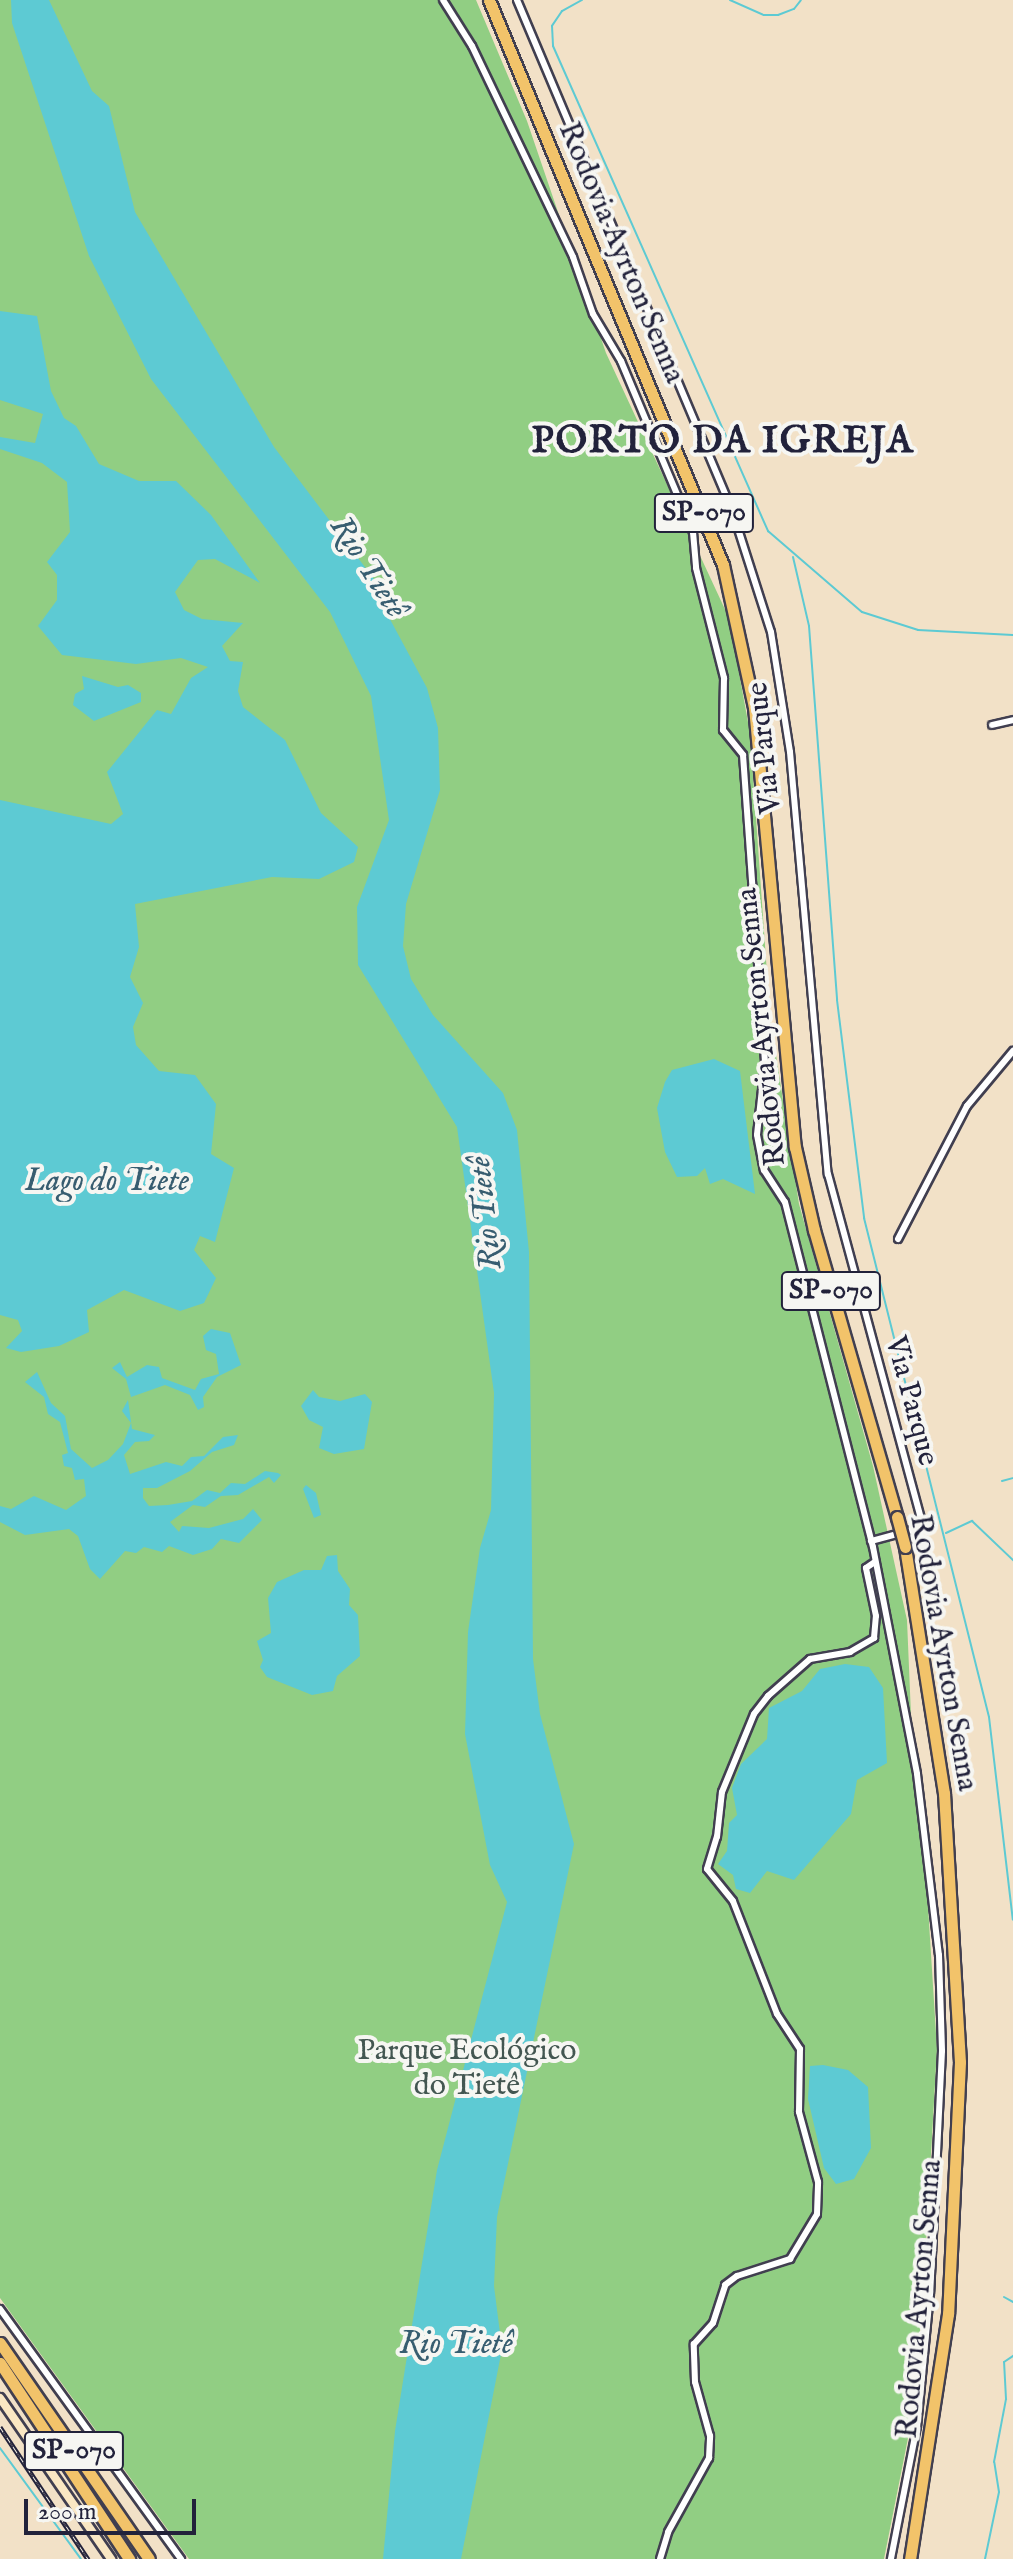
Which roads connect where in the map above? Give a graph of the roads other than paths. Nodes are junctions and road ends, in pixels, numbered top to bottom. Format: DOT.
graph roads {
  1 [pos="443,0"];
  2 [pos="489,0"];
  3 [pos="517,0"];
  4 [pos="1013,720"];
  5 [pos="992,725"];
  6 [pos="1013,1051"];
  7 [pos="898,1239"];
  8 [pos="871,1541"];
  9 [pos="875,1562"];
  10 [pos="0,2309"];
  11 [pos="0,2343"];
  12 [pos="0,2363"];
  13 [pos="0,2398"];
  14 [pos="111,2559"];
  15 [pos="129,2559"];
  16 [pos="149,2559"];
  17 [pos="181,2559"];
  18 [pos="660,2559"];
  19 [pos="891,2559"];
  20 [pos="910,2559"];
  1 -- 8 [label="street"];
  2 -- 20 [label="highway, Rodovia Ayrton Senna / SP-070, bridge"];
  3 -- 8 [label="street, Via Parque"];
  4 -- 5 [label="street"];
  6 -- 7 [label="street"];
  8 -- 9 [label="street"];
  9 -- 18 [label="street"];
  9 -- 19 [label="street"];
  10 -- 17 [label="street"];
  11 -- 16 [label="highway, SP-070"];
  12 -- 15 [label="highway, SP-070"];
  13 -- 14 [label="street"];
}
